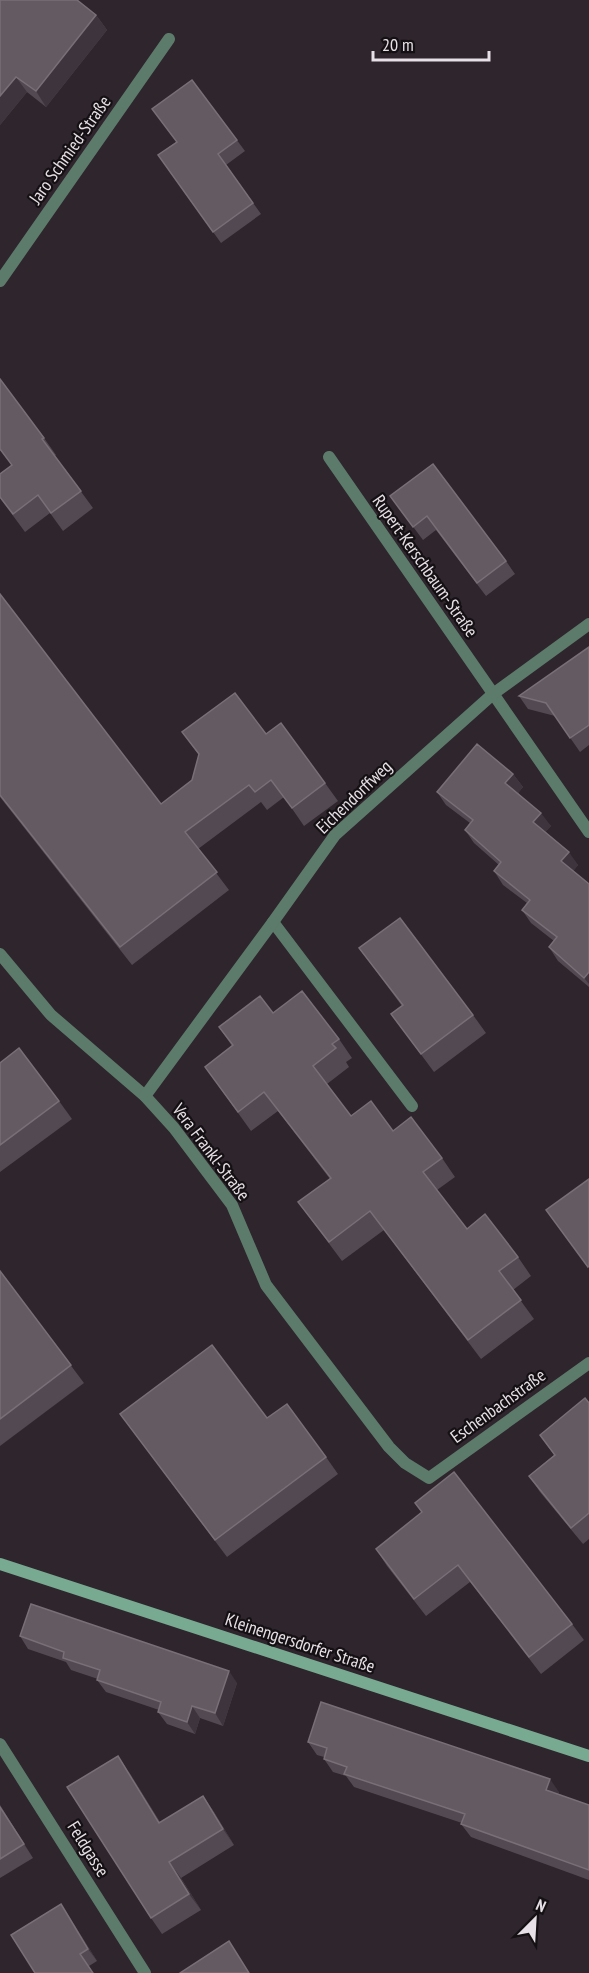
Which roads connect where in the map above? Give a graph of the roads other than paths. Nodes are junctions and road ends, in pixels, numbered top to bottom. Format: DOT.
graph roads {
  1 [pos="169,39"];
  2 [pos="0,281"];
  3 [pos="328,457"];
  4 [pos="589,624"];
  5 [pos="493,694"];
  6 [pos="589,832"];
  7 [pos="273,922"];
  8 [pos="0,954"];
  9 [pos="145,1096"];
  10 [pos="412,1106"];
  11 [pos="589,1363"];
  12 [pos="429,1478"];
  13 [pos="0,1564"];
  14 [pos="0,1744"];
  15 [pos="589,1756"];
  16 [pos="145,1973"];
  1 -- 2 [label="street, Jaro Schmied-Straße"];
  3 -- 5 [label="street, Rupert-Kerschbaum-Straße"];
  4 -- 5 [label="street, Eichendorffweg"];
  5 -- 6 [label="street, Rupert-Kerschbaum-Straße"];
  5 -- 7 [label="street, Eichendorffweg"];
  7 -- 9 [label="street, Eichendorffweg"];
  7 -- 10 [label="street"];
  8 -- 9 [label="street, Vera Frankl-Straße"];
  9 -- 12 [label="street, Vera Frankl-Straße"];
  11 -- 12 [label="street, Eschenbachstraße"];
  13 -- 15 [label="main road, Kleinengersdorfer Straße"];
  14 -- 16 [label="street, Feldgasse"];
}
